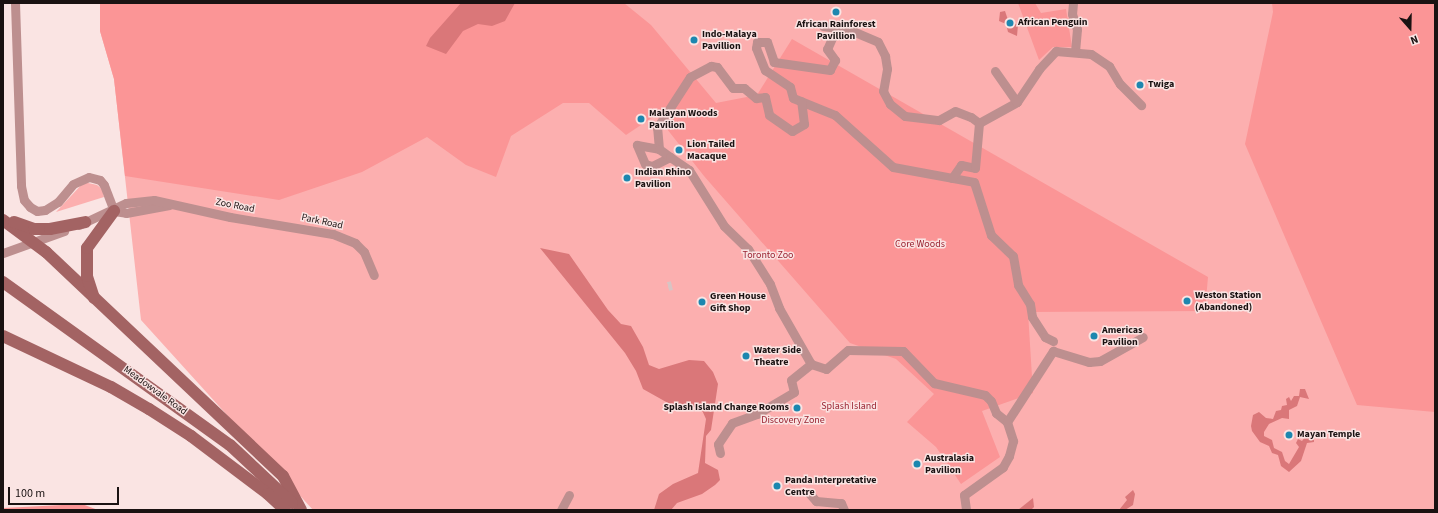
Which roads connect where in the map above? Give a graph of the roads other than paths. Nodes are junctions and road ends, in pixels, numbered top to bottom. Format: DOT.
graph roads {
  1 [pos="15,3"];
  2 [pos="1073,3"];
  3 [pos="823,26"];
  4 [pos="832,38"];
  5 [pos="1075,52"];
  6 [pos="995,71"];
  7 [pos="800,101"];
  8 [pos="1017,102"];
  9 [pos="1141,105"];
  10 [pos="979,124"];
  11 [pos="657,128"];
  12 [pos="648,145"];
  13 [pos="659,149"];
  14 [pos="670,156"];
  15 [pos="952,178"];
  16 [pos="114,211"];
  17 [pos="3,215"];
  18 [pos="3,220"];
  19 [pos="85,222"];
  20 [pos="293,227"];
  21 [pos="34,242"];
  22 [pos="4,252"];
  23 [pos="374,276"];
  24 [pos="3,282"];
  25 [pos="95,301"];
  26 [pos="3,336"];
  27 [pos="1143,337"];
  28 [pos="1053,341"];
  29 [pos="811,364"];
  30 [pos="1007,422"];
  31 [pos="720,454"];
  32 [pos="809,492"];
  33 [pos="569,495"];
  34 [pos="286,510"];
  35 [pos="300,510"];
  36 [pos="561,510"];
  37 [pos="844,510"];
  38 [pos="966,510"];
  1 -- 16 [label="street"];
  2 -- 5 [label="street"];
  3 -- 10 [label="street"];
  4 -- 7 [label="street"];
  5 -- 8 [label="street"];
  5 -- 9 [label="street"];
  6 -- 8 [label="street"];
  7 -- 11 [label="street"];
  7 -- 15 [label="street"];
  8 -- 10 [label="street"];
  10 -- 15 [label="street"];
  11 -- 12 [label="street"];
  11 -- 13 [label="street"];
  12 -- 13 [label="street"];
  12 -- 14 [label="street"];
  13 -- 14 [label="street"];
  14 -- 29 [label="street"];
  15 -- 28 [label="street"];
  16 -- 19 [label="street, Zoo Road"];
  16 -- 20 [label="street, Zoo Road"];
  16 -- 25 [label="main road"];
  17 -- 19 [label="main road"];
  18 -- 21 [label="main road"];
  19 -- 21 [label="street, Zoo Road"];
  20 -- 23 [label="street, Park Road"];
  21 -- 22 [label="street, Zoo Road"];
  21 -- 25 [label="main road"];
  24 -- 35 [label="main road, Meadowvale Road"];
  25 -- 35 [label="main road"];
  26 -- 34 [label="main road"];
  27 -- 30 [label="street"];
  29 -- 30 [label="street"];
  29 -- 31 [label="street"];
  30 -- 38 [label="street"];
  32 -- 37 [label="street"];
  33 -- 36 [label="street"];
}
